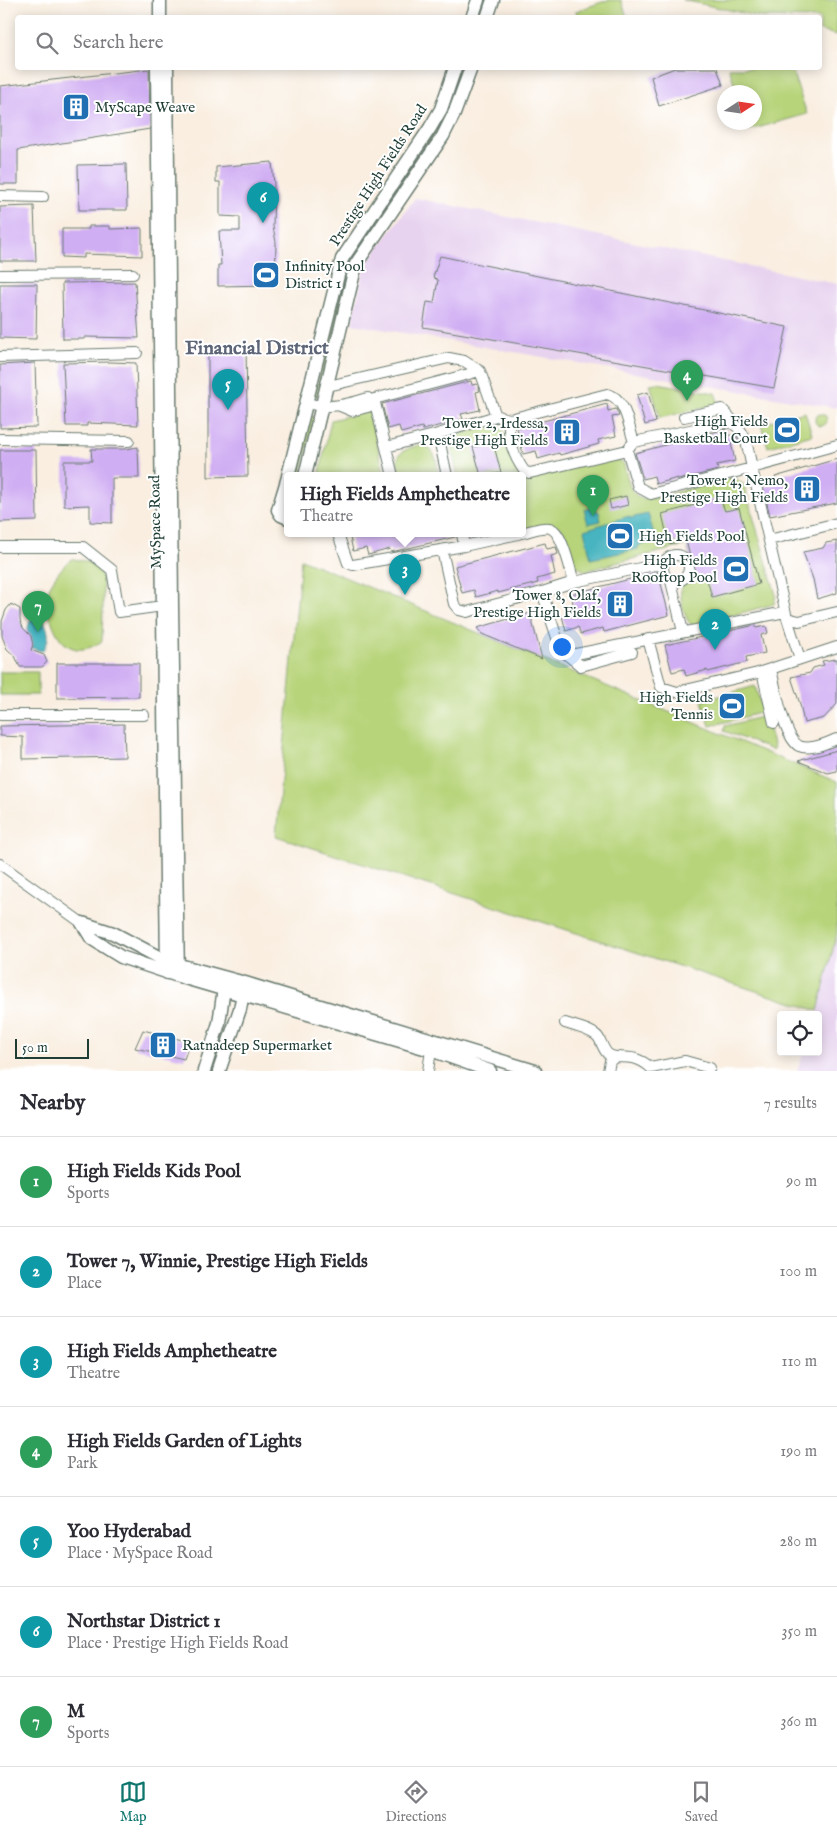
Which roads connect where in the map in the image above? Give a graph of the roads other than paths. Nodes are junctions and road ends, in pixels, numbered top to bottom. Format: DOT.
graph roads {
  1 [pos="160,0"];
  2 [pos="168,0"];
  3 [pos="478,0"];
  4 [pos="493,0"];
  5 [pos="160,15"];
  6 [pos="168,15"];
  7 [pos="473,15"];
  8 [pos="488,15"];
  9 [pos="157,70"];
  10 [pos="167,70"];
  11 [pos="454,70"];
  12 [pos="470,70"];
  13 [pos="414,150"];
  14 [pos="427,160"];
  15 [pos="0,196"];
  16 [pos="43,197"];
  17 [pos="162,218"];
  18 [pos="133,274"];
  19 [pos="0,275"];
  20 [pos="137,353"];
  21 [pos="0,357"];
  22 [pos="480,371"];
  23 [pos="328,386"];
  24 [pos="368,402"];
  25 [pos="306,404"];
  26 [pos="322,408"];
  27 [pos="496,416"];
  28 [pos="684,417"];
  29 [pos="510,419"];
  30 [pos="734,423"];
  31 [pos="438,434"];
  32 [pos="0,440"];
  33 [pos="129,441"];
  34 [pos="634,442"];
  35 [pos="837,445"];
  36 [pos="386,447"];
  37 [pos="627,450"];
  38 [pos="752,468"];
  39 [pos="289,472"];
  40 [pos="306,472"];
  41 [pos="392,472"];
  42 [pos="446,472"];
  43 [pos="525,472"];
  44 [pos="526,472"];
  45 [pos="284,490"];
  46 [pos="284,516"];
  47 [pos="837,523"];
  48 [pos="526,532"];
  49 [pos="339,537"];
  50 [pos="462,537"];
  51 [pos="504,537"];
  52 [pos="769,540"];
  53 [pos="464,546"];
  54 [pos="0,547"];
  55 [pos="442,550"];
  56 [pos="664,563"];
  57 [pos="671,581"];
  58 [pos="574,582"];
  59 [pos="542,592"];
  60 [pos="163,606"];
  61 [pos="786,615"];
  62 [pos="836,615"];
  63 [pos="683,632"];
  64 [pos="648,639"];
  65 [pos="837,647"];
  66 [pos="632,652"];
  67 [pos="566,654"];
  68 [pos="800,659"];
  69 [pos="766,671"];
  70 [pos="0,715"];
  71 [pos="144,715"];
  72 [pos="774,723"];
  73 [pos="837,739"];
  74 [pos="0,864"];
  75 [pos="82,923"];
  76 [pos="173,969"];
  77 [pos="224,984"];
  78 [pos="244,988"];
  79 [pos="565,1023"];
  80 [pos="431,1050"];
  81 [pos="614,1057"];
  82 [pos="710,1068"];
  83 [pos="652,1070"];
  84 [pos="204,1071"];
  85 [pos="219,1071"];
  86 [pos="428,1071"];
  87 [pos="490,1071"];
  88 [pos="535,1071"];
  89 [pos="608,1071"];
  1 -- 5 [label="street"];
  2 -- 6 [label="street"];
  3 -- 7 [label="street"];
  4 -- 8 [label="street"];
  9 -- 17 [label="street, MySpace Road"];
  10 -- 17 [label="street, MySpace Road"];
  11 -- 13 [label="street, Prestige High Fields Road"];
  12 -- 14 [label="street, Prestige High Fields Road"];
  13 -- 14 [label="street"];
  13 -- 25 [label="street, Prestige High Fields Road"];
  14 -- 23 [label="street, Prestige High Fields Road"];
  15 -- 16 [label="street"];
  17 -- 60 [label="street, MySpace Road"];
  17 -- 76 [label="street, MySpace Road"];
  18 -- 19 [label="street"];
  20 -- 21 [label="street"];
  22 -- 23 [label="street"];
  22 -- 27 [label="street"];
  22 -- 36 [label="street"];
  23 -- 26 [label="street, Prestige High Fields Road"];
  24 -- 26 [label="street"];
  25 -- 26 [label="street"];
  25 -- 39 [label="street, Prestige High Fields Road"];
  26 -- 40 [label="street, Prestige High Fields Road"];
  27 -- 29 [label="street"];
  27 -- 31 [label="street"];
  28 -- 30 [label="street"];
  29 -- 34 [label="street"];
  29 -- 43 [label="street"];
  30 -- 34 [label="street"];
  30 -- 38 [label="street"];
  31 -- 36 [label="street"];
  31 -- 42 [label="street"];
  32 -- 33 [label="street"];
  34 -- 37 [label="street"];
  35 -- 38 [label="street"];
  36 -- 41 [label="street"];
  37 -- 38 [label="street"];
  37 -- 44 [label="street"];
  38 -- 52 [label="street"];
  45 -- 46 [label="street, Prestige High Fields Road"];
  47 -- 52 [label="street"];
  48 -- 58 [label="street"];
  49 -- 55 [label="street"];
  50 -- 53 [label="street"];
  51 -- 53 [label="street"];
  52 -- 61 [label="street"];
  53 -- 55 [label="street"];
  54 -- 60 [label="street"];
  55 -- 59 [label="street"];
  56 -- 57 [label="street"];
  56 -- 57 [label="street"];
  56 -- 58 [label="street"];
  57 -- 63 [label="street"];
  58 -- 59 [label="street"];
  59 -- 67 [label="street"];
  60 -- 76 [label="street, MySpace Road"];
  61 -- 62 [label="street"];
  61 -- 63 [label="street"];
  61 -- 68 [label="street"];
  63 -- 64 [label="street"];
  64 -- 67 [label="street"];
  64 -- 69 [label="street"];
  65 -- 68 [label="street"];
  66 -- 67 [label="street"];
  68 -- 69 [label="street"];
  69 -- 72 [label="street"];
  69 -- 73 [label="street"];
  70 -- 71 [label="street"];
  74 -- 75 [label="street"];
  75 -- 76 [label="street"];
  75 -- 76 [label="street"];
  76 -- 77 [label="street"];
  77 -- 78 [label="street"];
  77 -- 84 [label="street"];
  78 -- 80 [label="street"];
  78 -- 85 [label="street"];
  78 -- 88 [label="street"];
  79 -- 81 [label="street"];
  80 -- 86 [label="street"];
  80 -- 87 [label="street"];
  81 -- 83 [label="street"];
  81 -- 89 [label="street"];
  82 -- 83 [label="street"];
}
